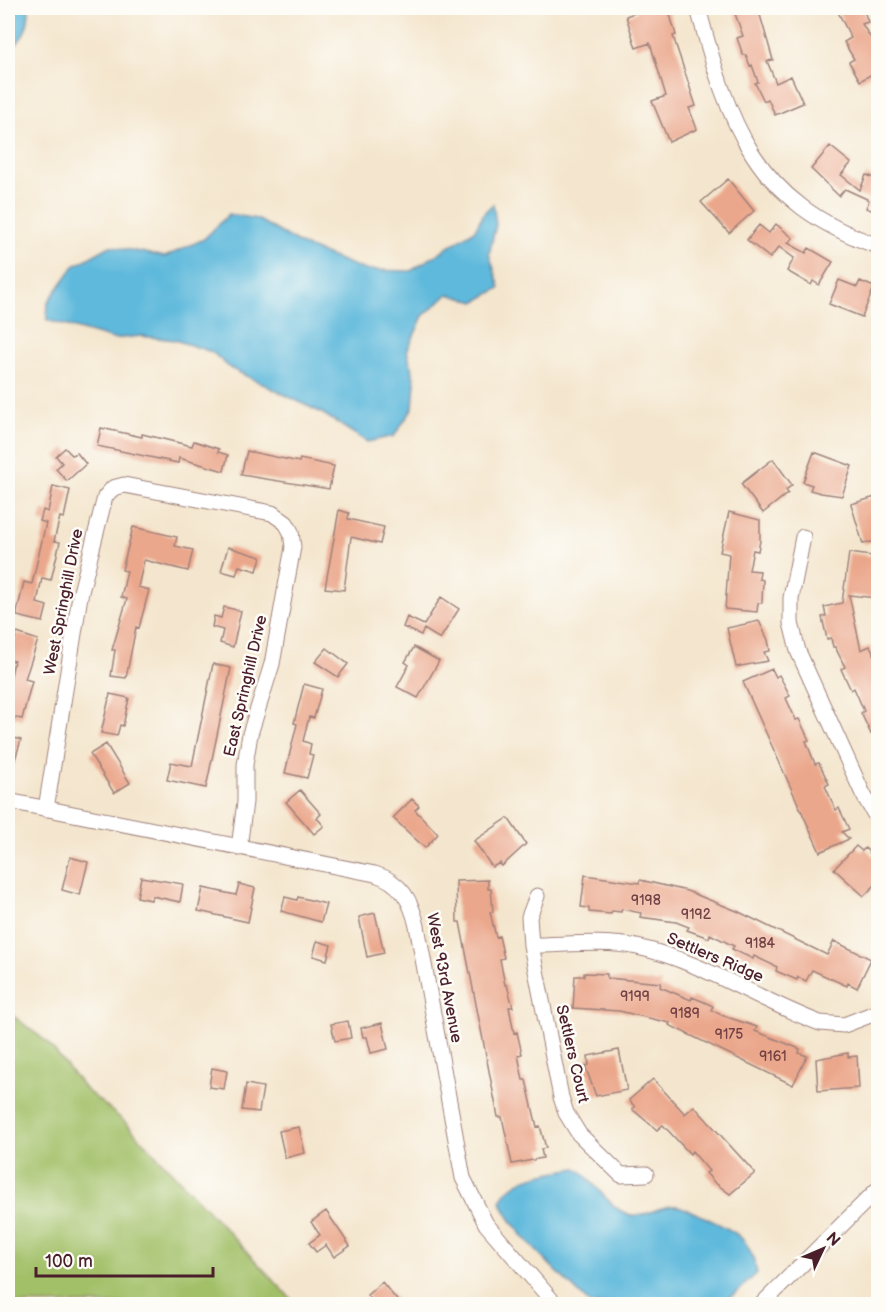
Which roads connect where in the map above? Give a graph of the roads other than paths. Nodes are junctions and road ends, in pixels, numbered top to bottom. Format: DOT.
graph roads {
  1 [pos="698,8"];
  2 [pos="879,246"];
  3 [pos="195,499"];
  4 [pos="803,537"];
  5 [pos="8,801"];
  6 [pos="46,809"];
  7 [pos="879,820"];
  8 [pos="239,848"];
  9 [pos="537,896"];
  10 [pos="531,945"];
  11 [pos="879,1012"];
  12 [pos="646,1174"];
  13 [pos="879,1189"];
  14 [pos="555,1305"];
  15 [pos="762,1305"];
  1 -- 2 [label="street"];
  3 -- 6 [label="street, West Springhill Drive"];
  3 -- 8 [label="street, East Springhill Drive"];
  4 -- 7 [label="street"];
  5 -- 6 [label="street, West 93rd Avenue"];
  6 -- 8 [label="street, West 93rd Avenue"];
  8 -- 14 [label="street, West 93rd Avenue"];
  9 -- 10 [label="street, Settlers Court"];
  10 -- 11 [label="street, Settlers Ridge"];
  10 -- 12 [label="street, Settlers Court"];
  13 -- 15 [label="street"];
}
